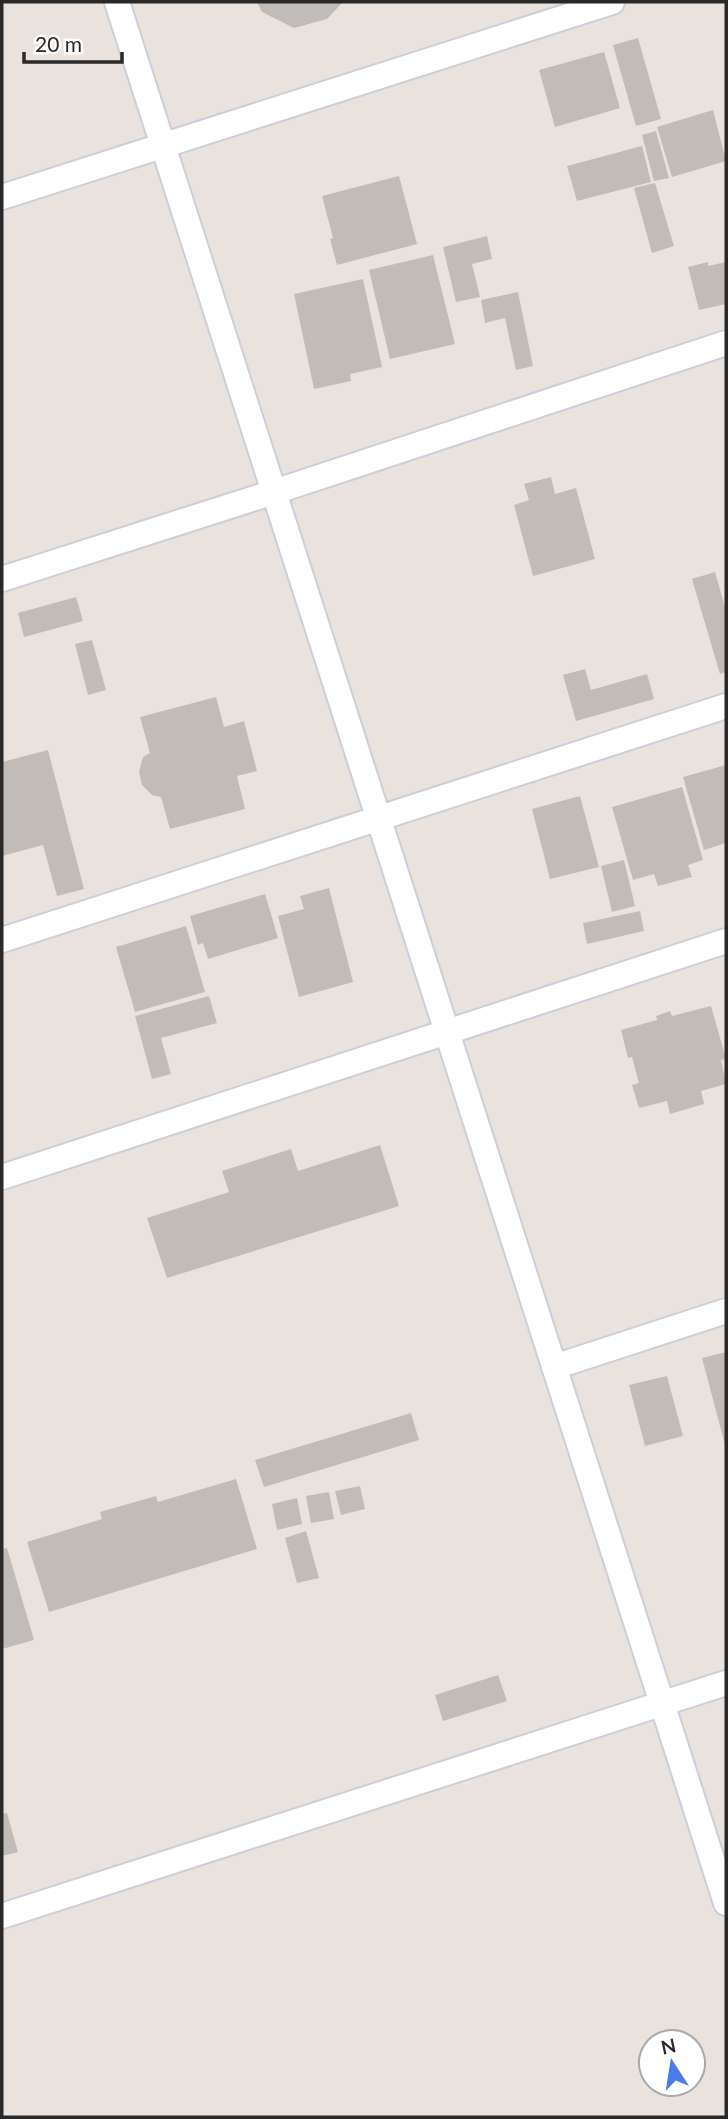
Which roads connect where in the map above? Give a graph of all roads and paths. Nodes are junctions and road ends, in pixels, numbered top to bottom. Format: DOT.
graph roads {
  1 [pos="117,2"];
  2 [pos="612,2"];
  3 [pos="163,144"];
  4 [pos="2,197"];
  5 [pos="726,343"];
  6 [pos="274,492"];
  7 [pos="2,579"];
  8 [pos="726,706"];
  9 [pos="379,817"];
  10 [pos="2,940"];
  11 [pos="726,941"];
  12 [pos="447,1033"];
  13 [pos="2,1177"];
  14 [pos="726,1311"];
  15 [pos="554,1367"];
  16 [pos="726,1683"];
  17 [pos="662,1703"];
  18 [pos="726,1903"];
  19 [pos="2,1916"];
  1 -- 3 [label="street"];
  2 -- 3 [label="street"];
  3 -- 4 [label="street"];
  3 -- 6 [label="street"];
  5 -- 6 [label="street"];
  6 -- 7 [label="street"];
  6 -- 9 [label="street"];
  8 -- 9 [label="street"];
  9 -- 10 [label="street"];
  9 -- 12 [label="street"];
  11 -- 12 [label="street"];
  12 -- 13 [label="street"];
  12 -- 15 [label="street"];
  14 -- 15 [label="street"];
  15 -- 17 [label="street"];
  16 -- 17 [label="street"];
  17 -- 18 [label="street"];
  17 -- 19 [label="street"];
}
